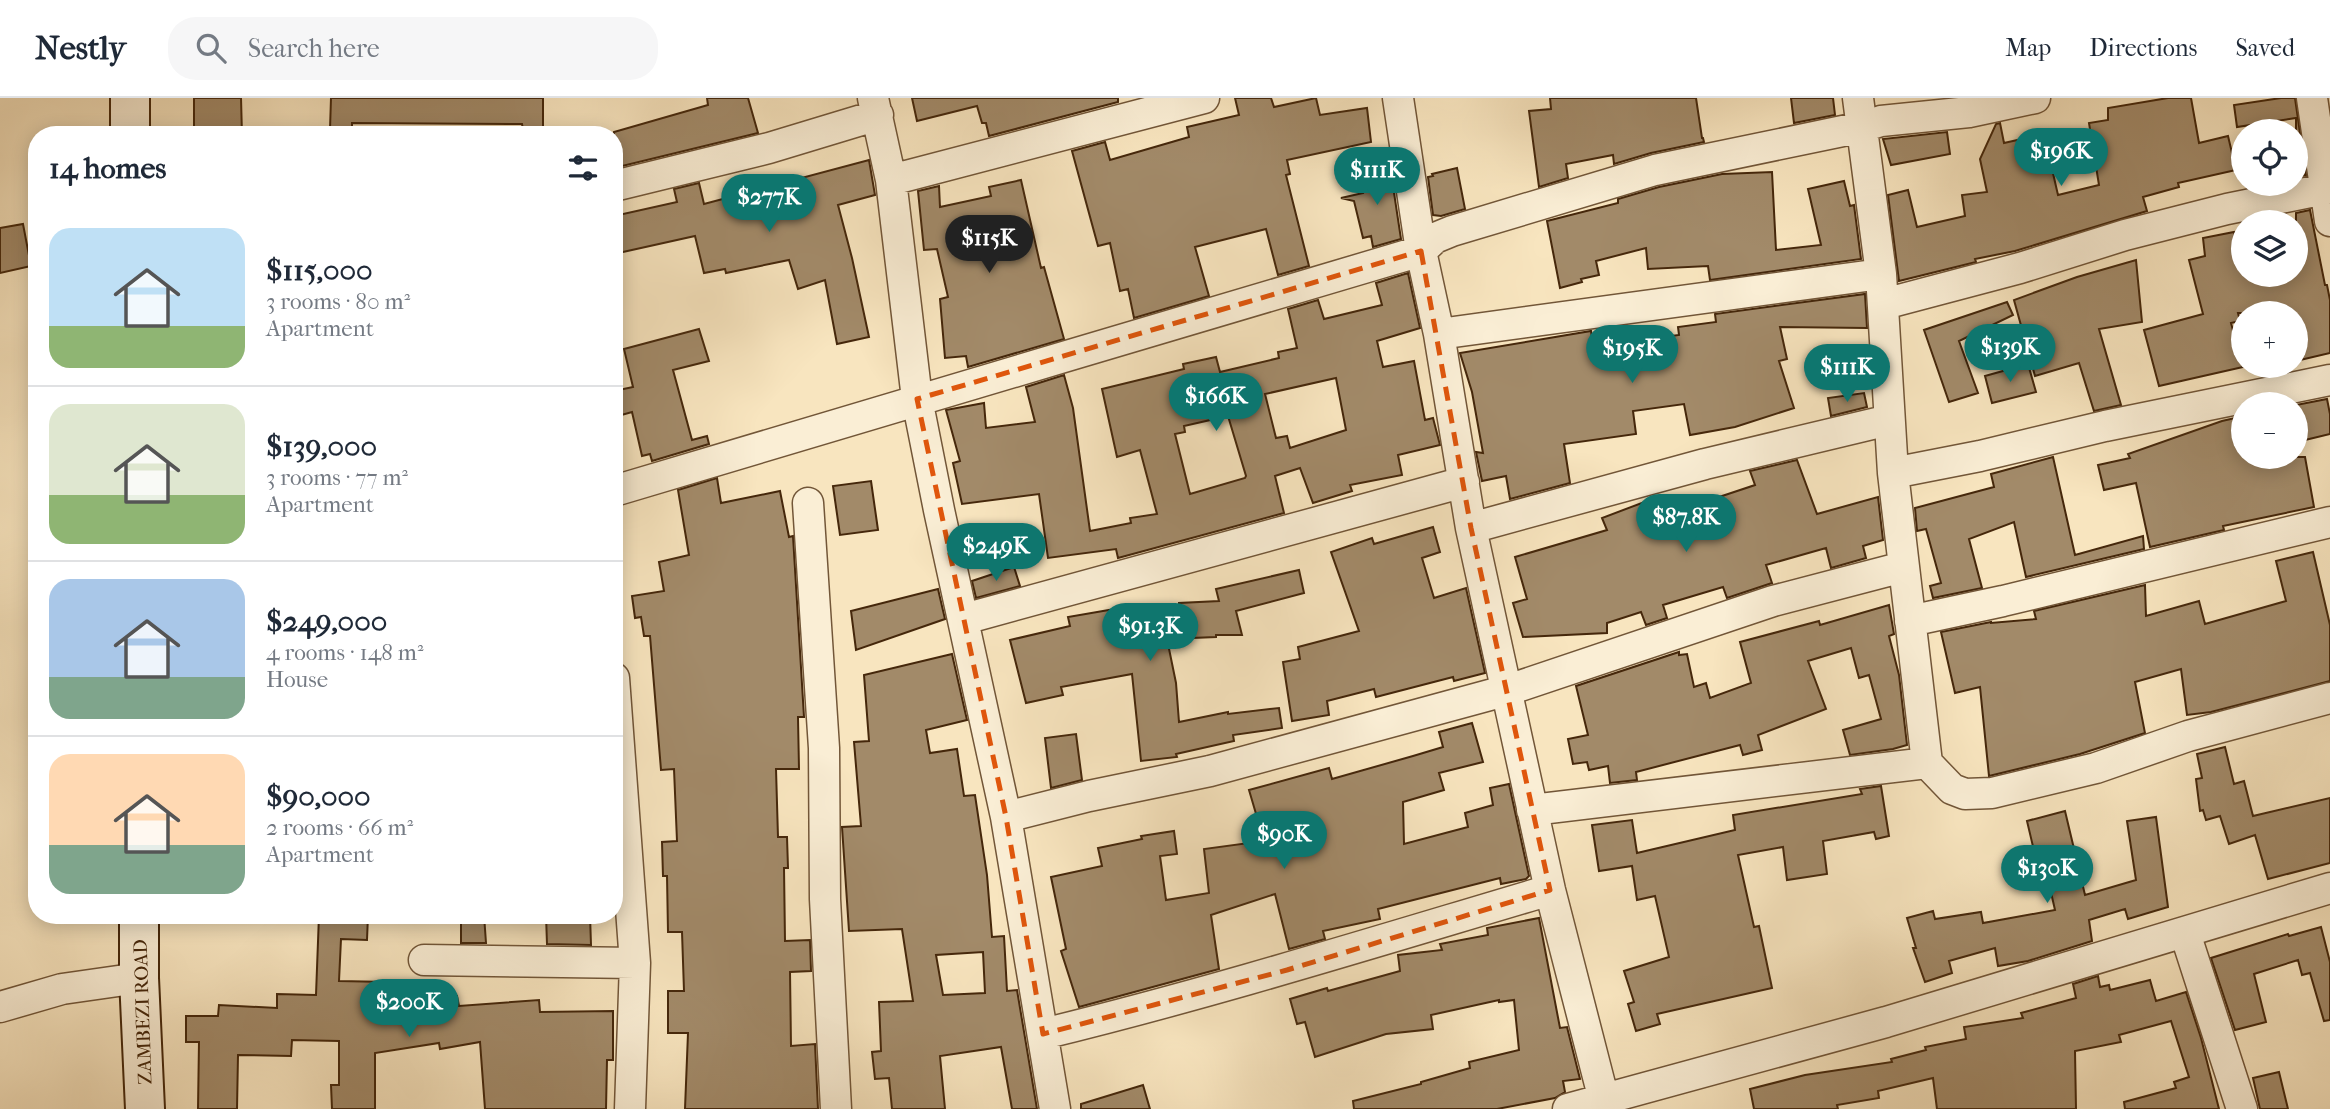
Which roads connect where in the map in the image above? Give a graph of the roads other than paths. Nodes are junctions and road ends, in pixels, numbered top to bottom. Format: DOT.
graph roads {
  1 [pos="130,98"];
  2 [pos="1204,98"];
  3 [pos="1398,98"];
  4 [pos="1858,98"];
  5 [pos="2035,98"];
  6 [pos="2312,98"];
  7 [pos="875,107"];
  8 [pos="130,126"];
  9 [pos="1862,127"];
  10 [pos="891,180"];
  11 [pos="623,184"];
  12 [pos="2325,189"];
  13 [pos="2330,220"];
  14 [pos="1421,251"];
  15 [pos="1881,274"];
  16 [pos="1884,304"];
  17 [pos="1439,334"];
  18 [pos="2330,380"];
  19 [pos="917,398"];
  20 [pos="1889,421"];
  21 [pos="1893,473"];
  22 [pos="1464,482"];
  23 [pos="623,488"];
  24 [pos="808,503"];
  25 [pos="2330,522"];
  26 [pos="1471,528"];
  27 [pos="1903,567"];
  28 [pos="964,619"];
  29 [pos="1910,621"];
  30 [pos="1508,690"];
  31 [pos="2330,698"];
  32 [pos="1927,764"];
  33 [pos="623,800"];
  34 [pos="1532,810"];
  35 [pos="1006,817"];
  36 [pos="2330,888"];
  37 [pos="1550,890"];
  38 [pos="139,924"];
  39 [pos="2185,933"];
  40 [pos="424,960"];
  41 [pos="635,963"];
  42 [pos="139,978"];
  43 [pos="0,1007"];
  44 [pos="1043,1034"];
  45 [pos="1604,1100"];
  46 [pos="145,1109"];
  47 [pos="630,1109"];
  48 [pos="836,1109"];
  49 [pos="1055,1109"];
  50 [pos="1568,1109"];
  51 [pos="2242,1109"];
  1 -- 8 [label="main road"];
  2 -- 10 [label="street"];
  3 -- 14 [label="street"];
  4 -- 9 [label="street"];
  5 -- 9 [label="street"];
  6 -- 12 [label="street"];
  7 -- 10 [label="street"];
  7 -- 11 [label="street"];
  9 -- 14 [label="street"];
  9 -- 15 [label="street"];
  10 -- 19 [label="street"];
  12 -- 13 [label="street"];
  12 -- 16 [label="street"];
  14 -- 17 [label="street"];
  14 -- 19 [label="street"];
  15 -- 16 [label="street"];
  15 -- 17 [label="street"];
  16 -- 20 [label="street"];
  17 -- 22 [label="street"];
  18 -- 21 [label="street"];
  19 -- 23 [label="street"];
  19 -- 28 [label="street"];
  20 -- 21 [label="street"];
  20 -- 26 [label="street"];
  21 -- 27 [label="street"];
  22 -- 26 [label="street"];
  22 -- 28 [label="street"];
  24 -- 48 [label="street"];
  25 -- 29 [label="street"];
  26 -- 30 [label="street"];
  27 -- 29 [label="street"];
  27 -- 30 [label="street"];
  28 -- 35 [label="street"];
  29 -- 32 [label="street"];
  30 -- 34 [label="street"];
  30 -- 35 [label="street"];
  31 -- 32 [label="street"];
  32 -- 34 [label="street"];
  33 -- 41 [label="street"];
  34 -- 37 [label="street"];
  35 -- 44 [label="street"];
  36 -- 39 [label="street"];
  37 -- 44 [label="street"];
  37 -- 45 [label="street"];
  38 -- 42 [label="main road, ZAMBEZI ROAD"];
  39 -- 45 [label="street"];
  39 -- 51 [label="street"];
  40 -- 41 [label="street"];
  41 -- 47 [label="street"];
  42 -- 43 [label="street"];
  42 -- 46 [label="main road, ZAMBEZI ROAD"];
  44 -- 49 [label="street"];
  45 -- 50 [label="street"];
}
